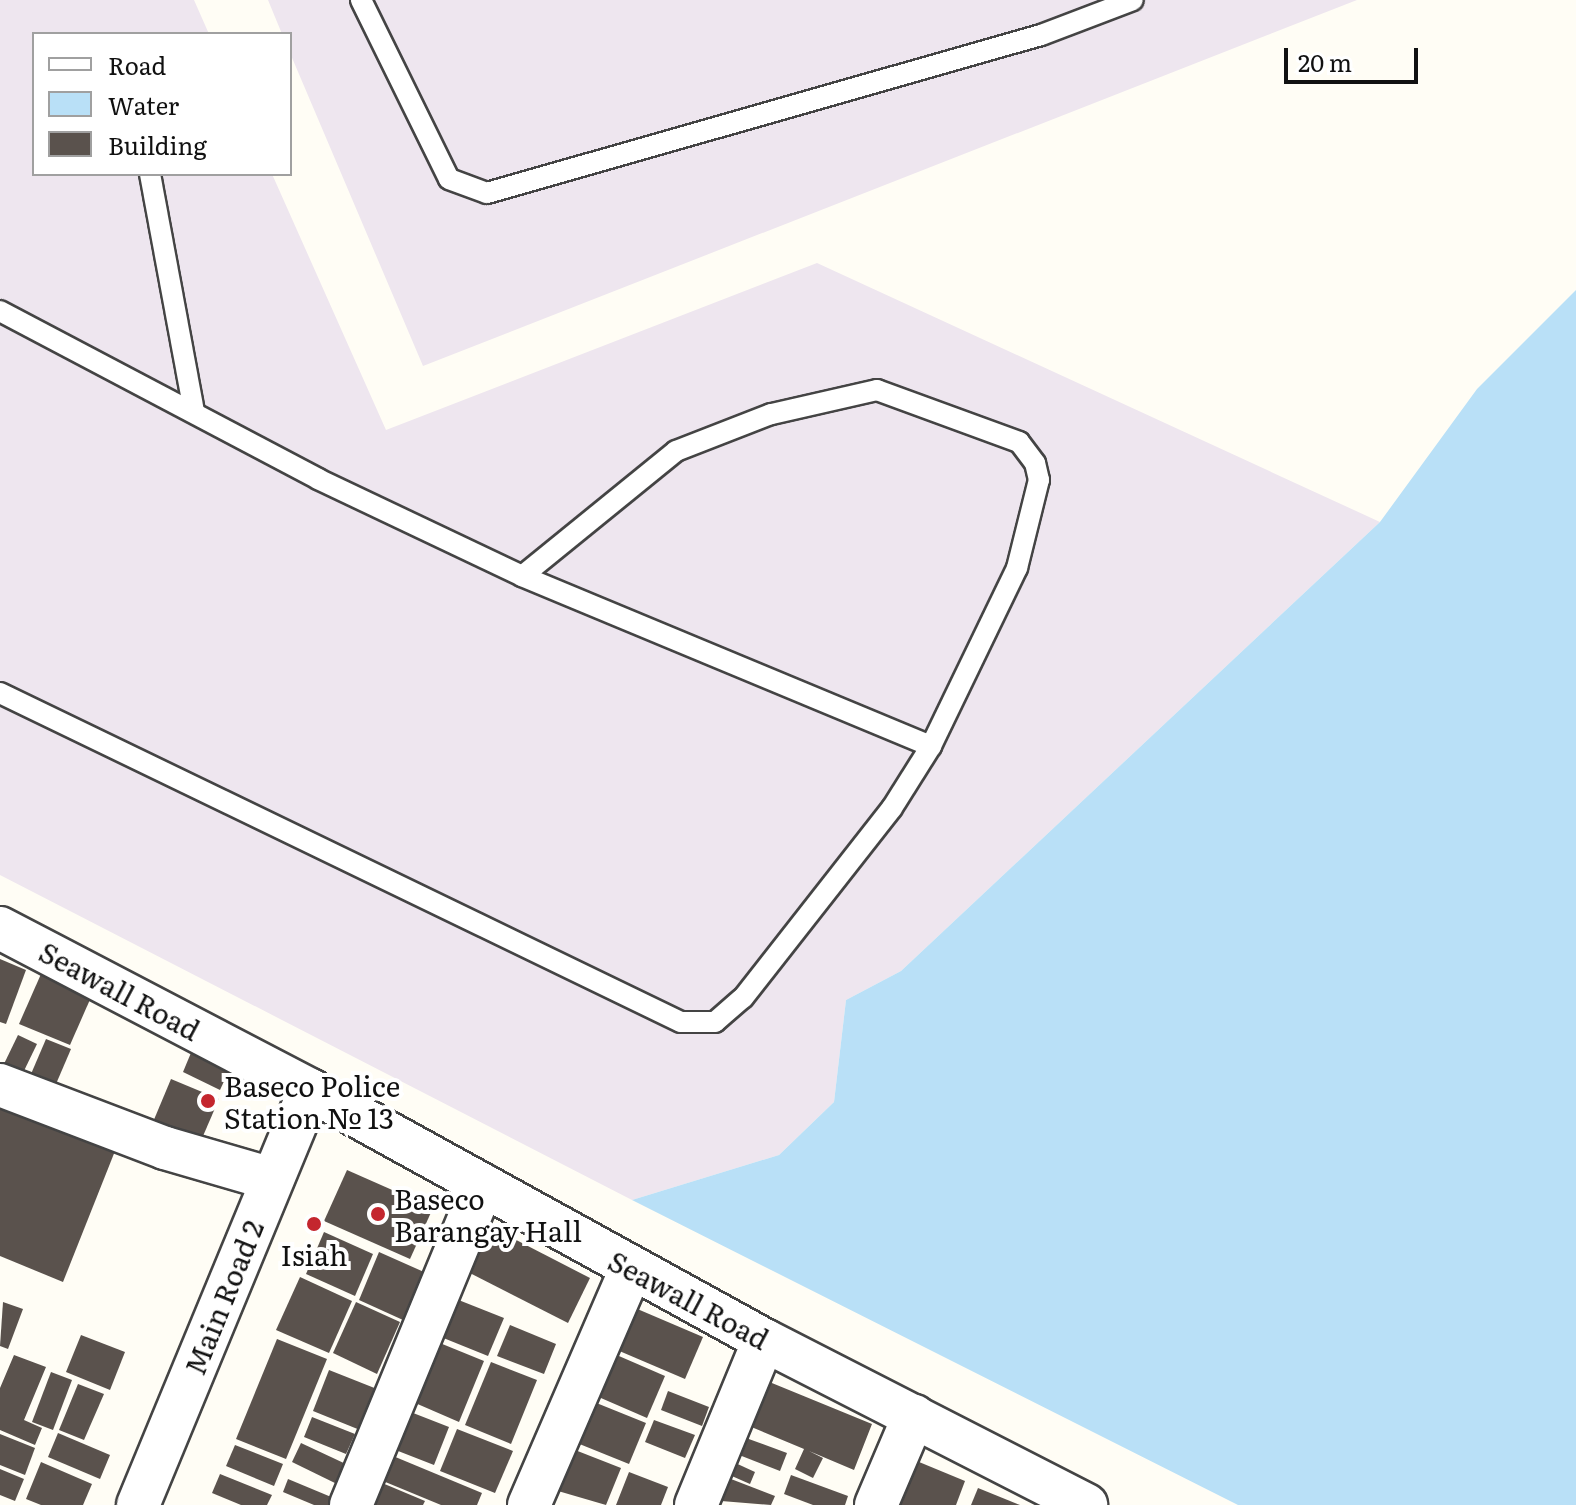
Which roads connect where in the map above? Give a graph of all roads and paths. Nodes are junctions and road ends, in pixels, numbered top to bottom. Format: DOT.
graph roads {
  1 [pos="361,0"];
  2 [pos="1133,0"];
  3 [pos="150,176"];
  4 [pos="0,311"];
  5 [pos="194,412"];
  6 [pos="522,576"];
  7 [pos="0,693"];
  8 [pos="931,746"];
  9 [pos="0,928"];
  10 [pos="0,1085"];
  11 [pos="310,1090"];
  12 [pos="272,1179"];
  13 [pos="483,1185"];
  14 [pos="631,1269"];
  15 [pos="764,1340"];
  16 [pos="914,1416"];
  17 [pos="1065,1500"];
  18 [pos="138,1505"];
  19 [pos="351,1505"];
  20 [pos="529,1505"];
  21 [pos="696,1505"];
  22 [pos="876,1505"];
  1 -- 2 [label="lane"];
  3 -- 5 [label="lane"];
  4 -- 5 [label="lane"];
  5 -- 6 [label="lane"];
  6 -- 8 [label="lane"];
  6 -- 8 [label="lane"];
  7 -- 8 [label="lane"];
  9 -- 11 [label="street, Seawall Road"];
  10 -- 12 [label="street"];
  11 -- 12 [label="street, Main Road 2"];
  11 -- 13 [label="street, Seawall Road"];
  12 -- 18 [label="street, Main Road 2"];
  13 -- 14 [label="street, Seawall Road"];
  13 -- 19 [label="street"];
  14 -- 15 [label="street, Seawall Road"];
  14 -- 20 [label="street"];
  15 -- 16 [label="street, Seawall Road"];
  15 -- 21 [label="street"];
  16 -- 17 [label="street, Seawall Road"];
  16 -- 22 [label="street"];
}
